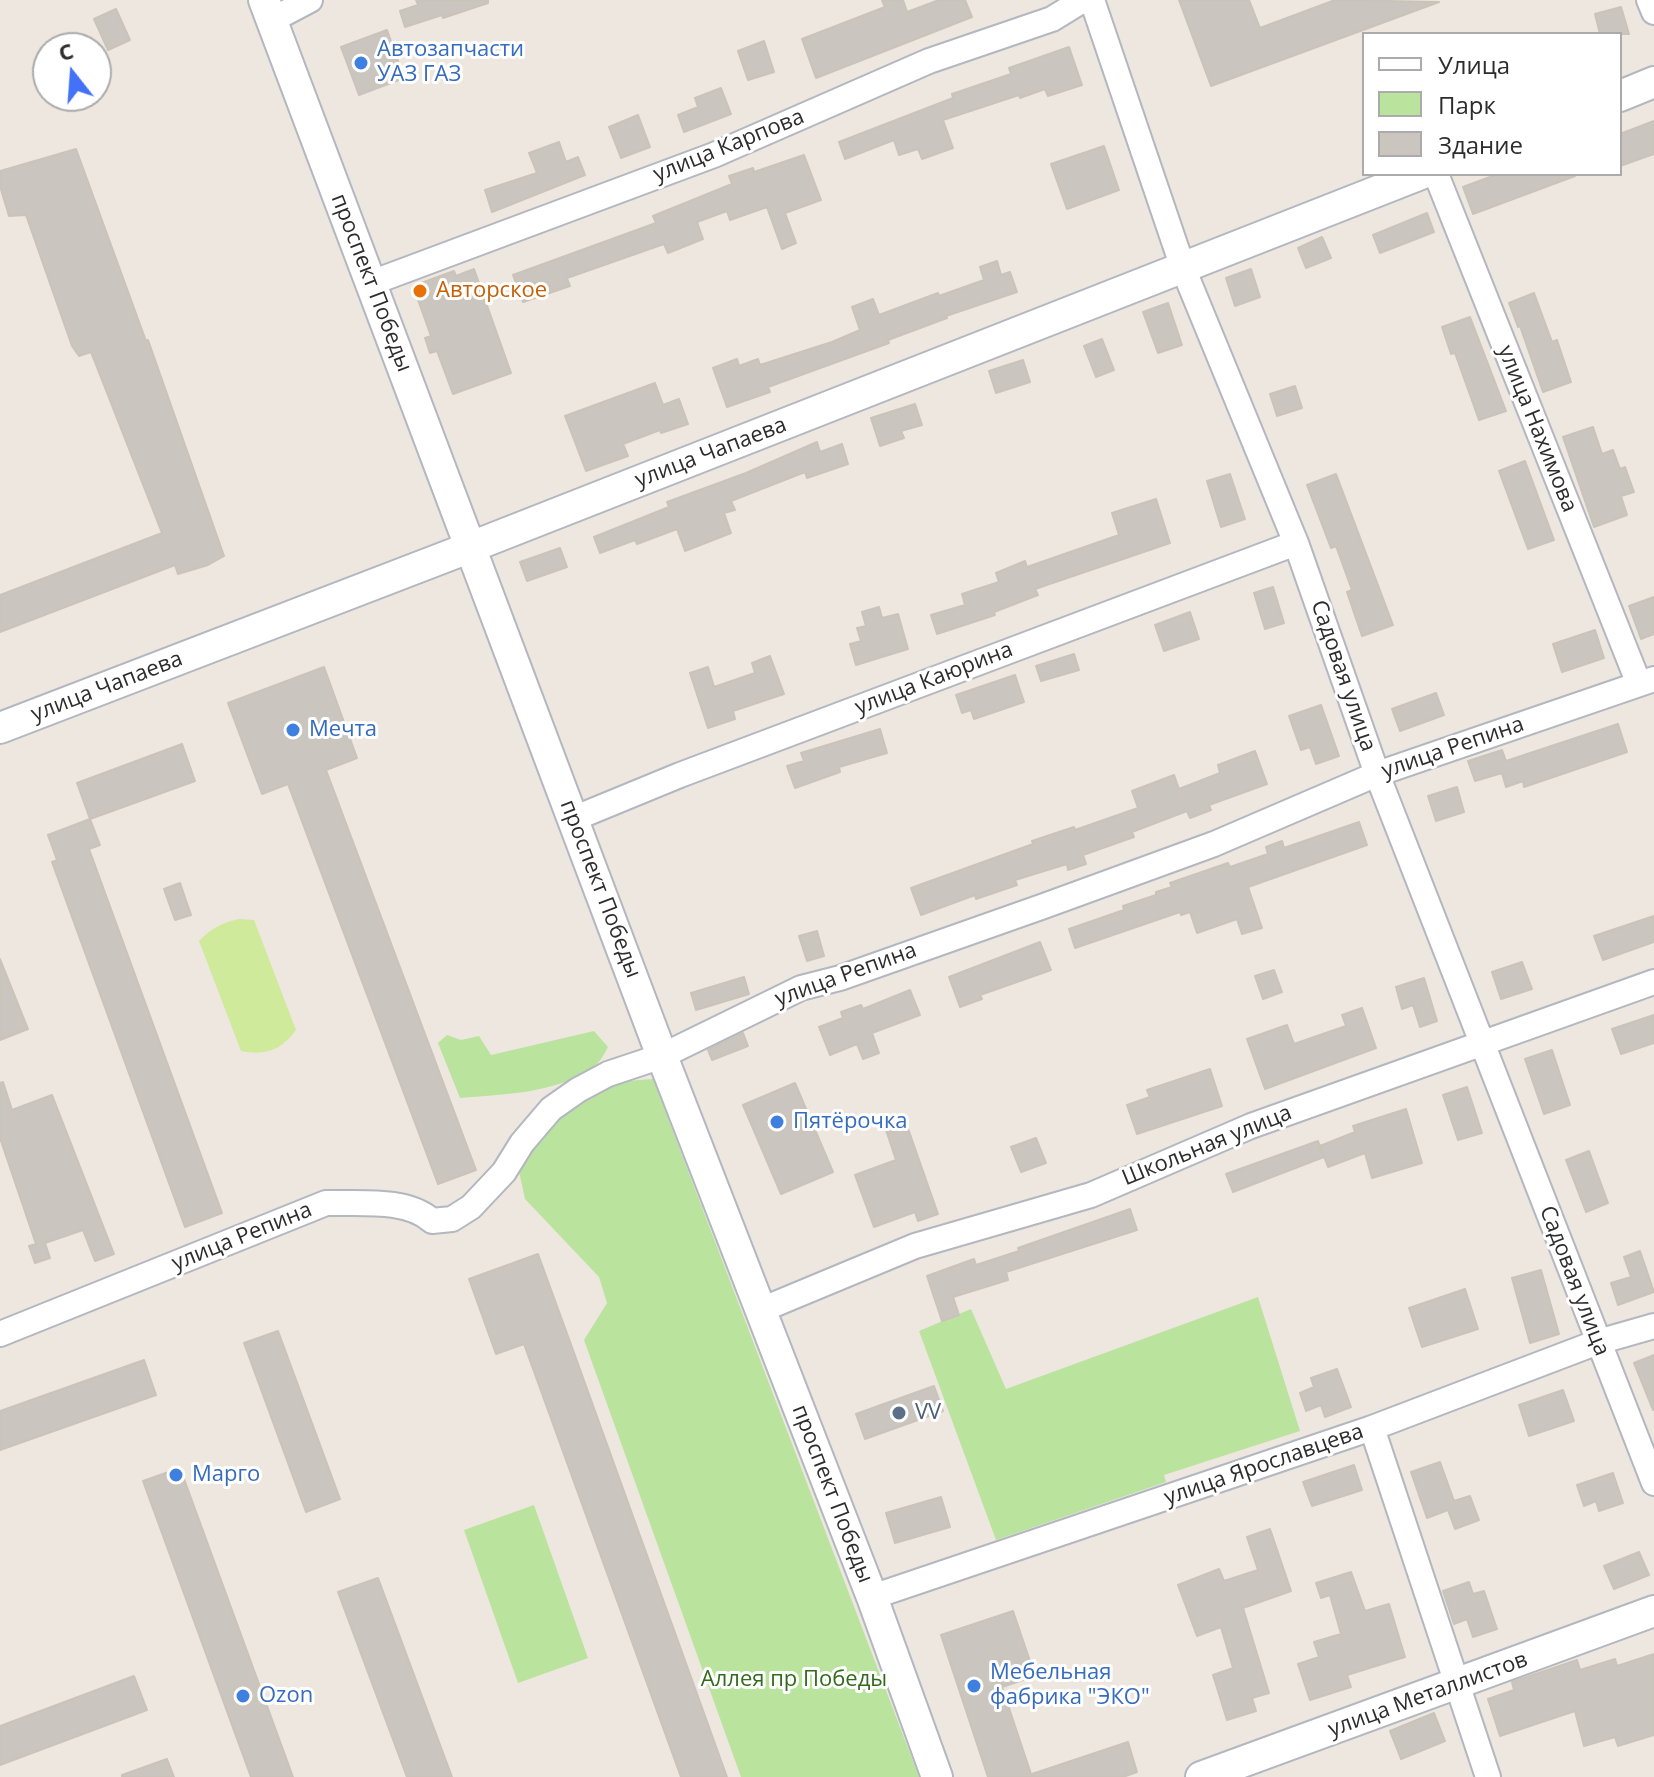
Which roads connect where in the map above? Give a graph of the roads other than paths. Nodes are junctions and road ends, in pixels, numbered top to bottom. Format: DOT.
graph roads {
  1 [pos="310,0"];
  2 [pos="1083,0"];
  3 [pos="1092,0"];
  4 [pos="1649,0"];
  5 [pos="268,10"];
  6 [pos="1654,12"];
  7 [pos="1654,82"];
  8 [pos="1622,95"];
  9 [pos="1416,176"];
  10 [pos="1437,176"];
  11 [pos="1183,268"];
  12 [pos="371,283"];
  13 [pos="1296,543"];
  14 [pos="471,547"];
  15 [pos="1646,682"];
  16 [pos="0,728"];
  17 [pos="1377,774"];
  18 [pos="573,819"];
  19 [pos="1654,982"];
  20 [pos="1480,1042"];
  21 [pos="662,1056"];
  22 [pos="761,1310"];
  23 [pos="1654,1326"];
  24 [pos="0,1334"];
  25 [pos="1598,1342"];
  26 [pos="1372,1428"];
  27 [pos="1654,1483"];
  28 [pos="872,1597"];
  29 [pos="1654,1611"];
  30 [pos="1459,1684"];
  31 [pos="1215,1775"];
  32 [pos="937,1777"];
  33 [pos="1488,1777"];
  1 -- 5 [label="street"];
  2 -- 12 [label="street, улица Карпова"];
  3 -- 11 [label="street, Садовая улица"];
  4 -- 6 [label="street"];
  5 -- 12 [label="street, проспект Победы"];
  7 -- 8 [label="street"];
  9 -- 11 [label="street, улица Чапаева"];
  10 -- 15 [label="street, улица Нахимова"];
  11 -- 13 [label="street, Садовая улица"];
  11 -- 14 [label="street, улица Чапаева"];
  12 -- 14 [label="street, проспект Победы"];
  13 -- 17 [label="street, Садовая улица"];
  13 -- 18 [label="street, улица Каюрина"];
  14 -- 16 [label="street, улица Чапаева"];
  14 -- 18 [label="street, проспект Победы"];
  15 -- 17 [label="street, улица Репина"];
  17 -- 20 [label="street, Садовая улица"];
  17 -- 21 [label="street, улица Репина"];
  18 -- 21 [label="street, проспект Победы"];
  19 -- 20 [label="street, Школьная улица"];
  20 -- 22 [label="street, Школьная улица"];
  20 -- 25 [label="street, Садовая улица"];
  21 -- 22 [label="street, проспект Победы"];
  21 -- 24 [label="street, улица Репина"];
  22 -- 28 [label="street, проспект Победы"];
  23 -- 25 [label="street, улица Ярославцева"];
  25 -- 26 [label="street, улица Ярославцева"];
  25 -- 27 [label="street, Садовая улица"];
  26 -- 28 [label="street, улица Ярославцева"];
  26 -- 30 [label="street"];
  28 -- 32 [label="street, проспект Победы"];
  29 -- 30 [label="street, улица Металлистов"];
  30 -- 31 [label="street, улица Металлистов"];
  30 -- 33 [label="street"];
}
